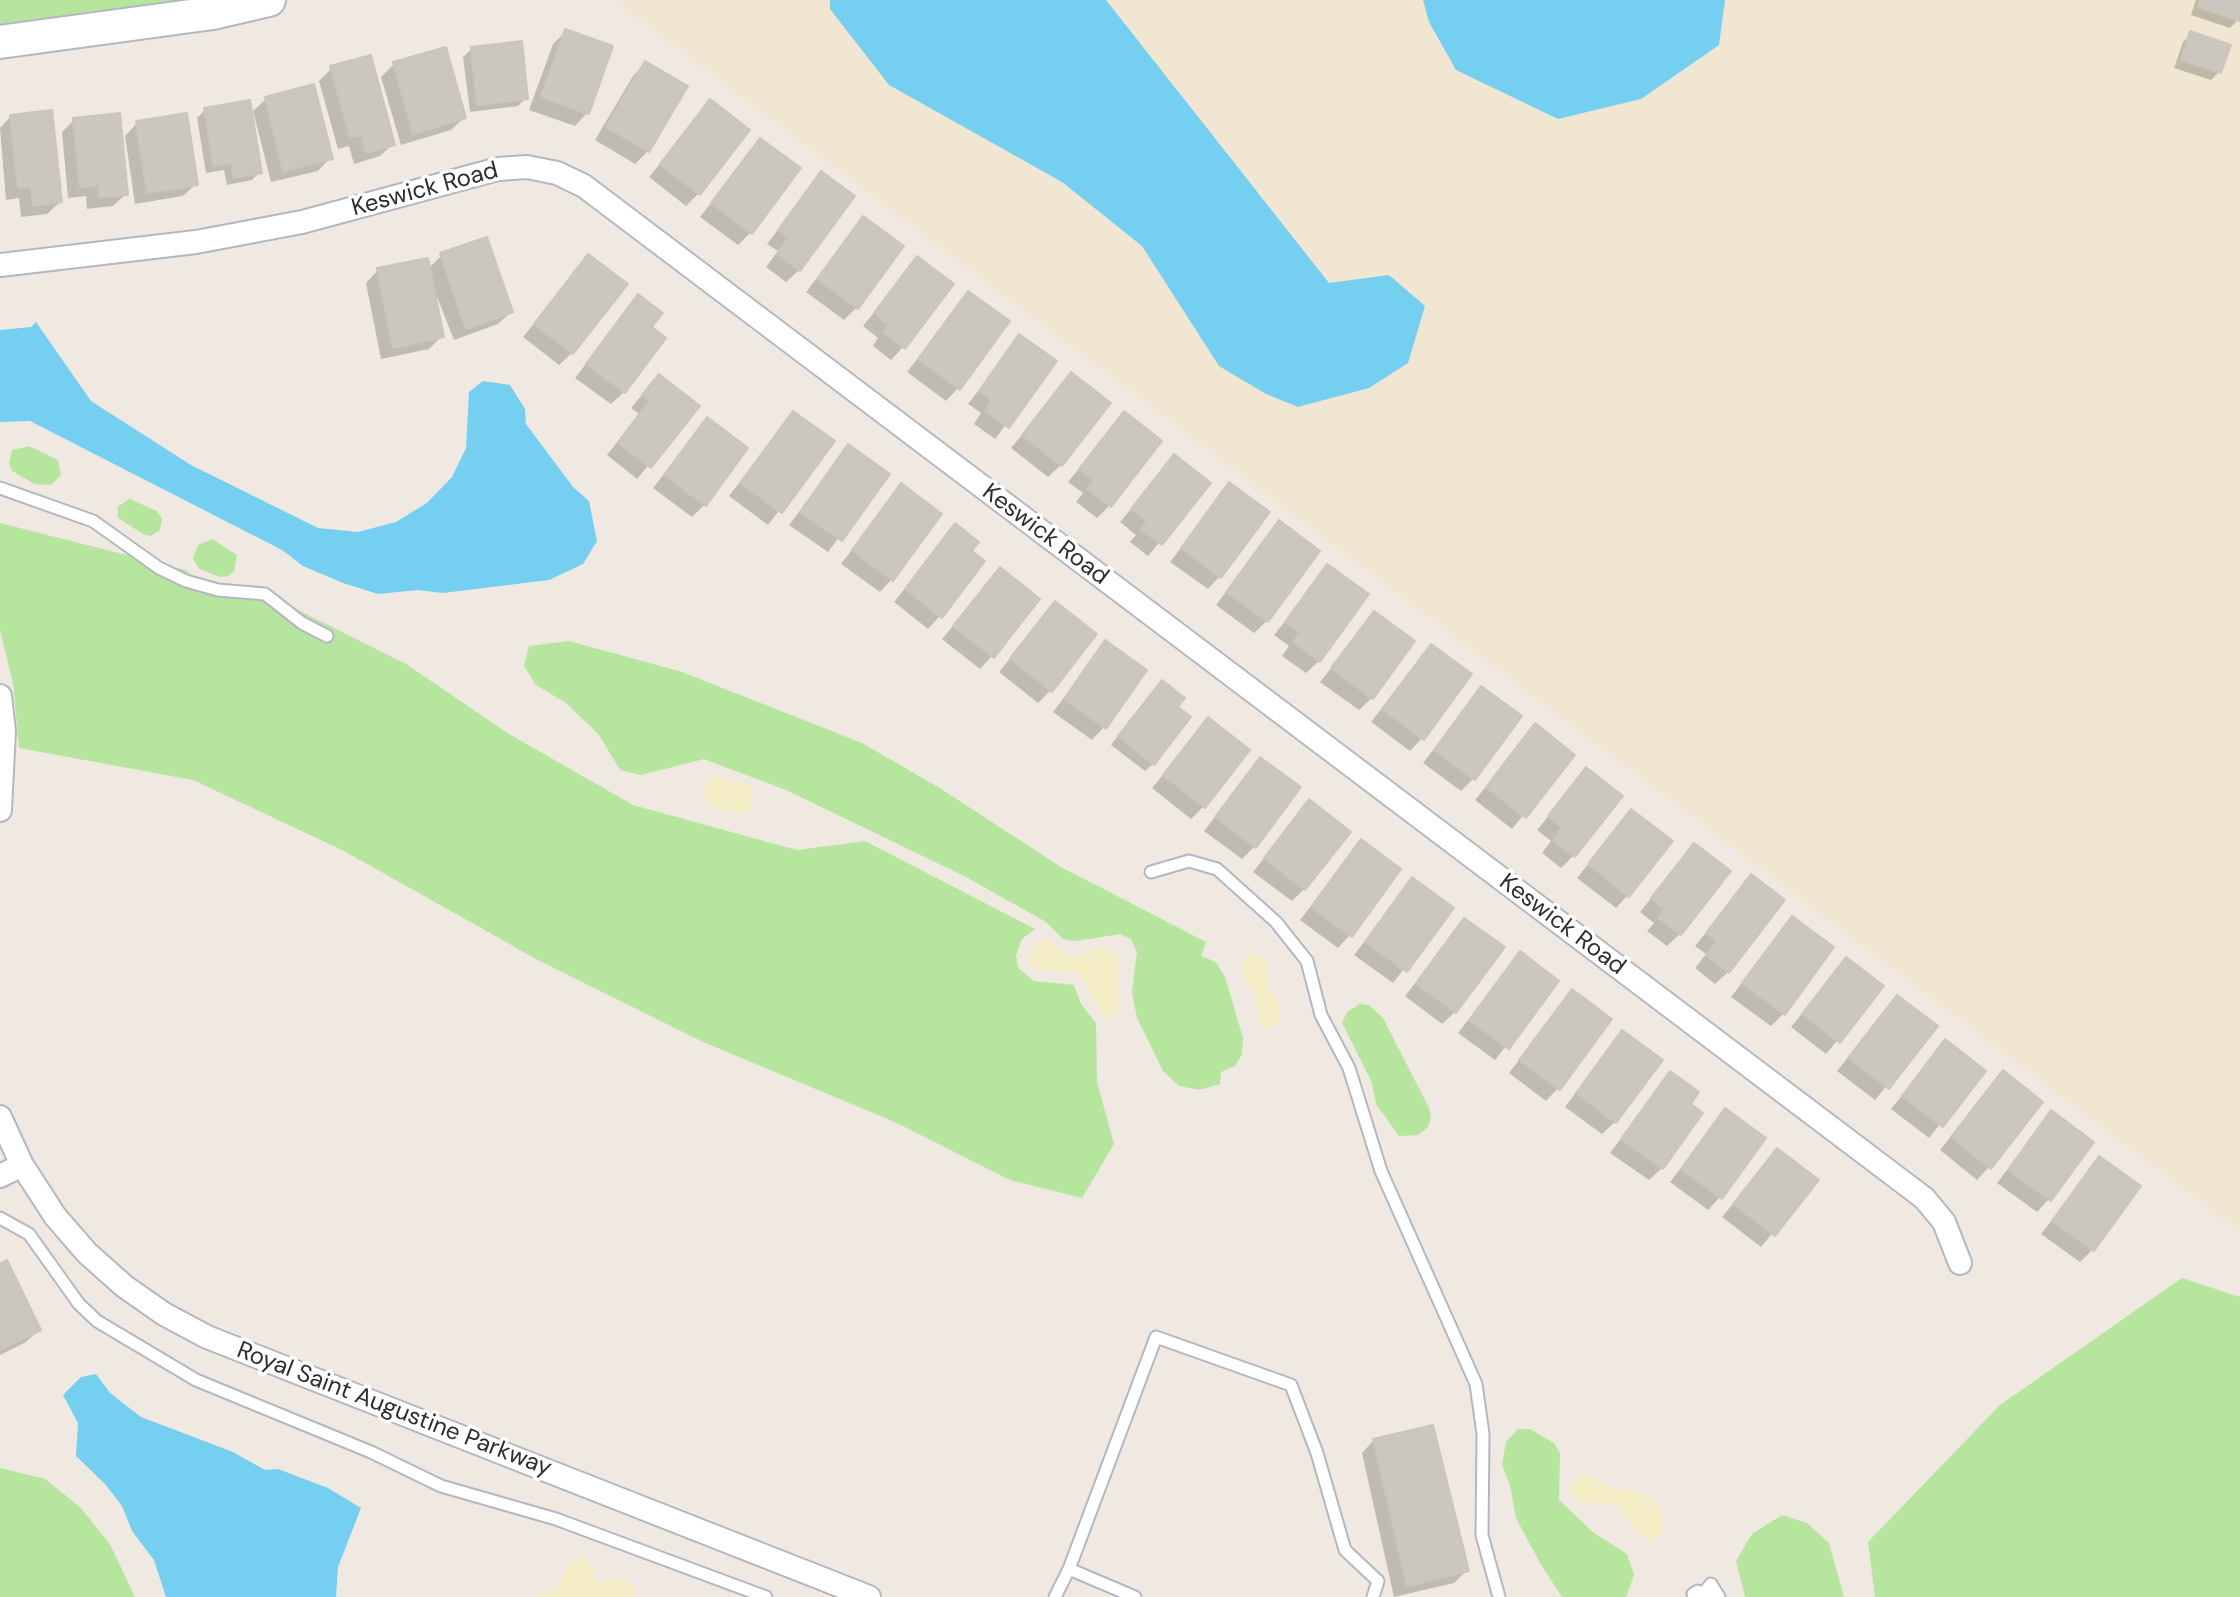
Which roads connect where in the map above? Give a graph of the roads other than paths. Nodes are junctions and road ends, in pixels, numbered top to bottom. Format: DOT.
graph roads {
  1 [pos="269,0"];
  2 [pos="0,42"];
  3 [pos="0,265"];
  4 [pos="0,488"];
  5 [pos="327,636"];
  6 [pos="0,696"];
  7 [pos="0,810"];
  8 [pos="1151,872"];
  9 [pos="0,1117"];
  10 [pos="22,1165"];
  11 [pos="0,1176"];
  12 [pos="0,1218"];
  13 [pos="1960,1263"];
  14 [pos="1069,1569"];
  15 [pos="766,1597"];
  16 [pos="869,1597"];
  17 [pos="1055,1597"];
  18 [pos="1135,1597"];
  19 [pos="1373,1597"];
  20 [pos="1499,1597"];
  21 [pos="1695,1597"];
  22 [pos="1702,1597"];
  23 [pos="1710,1597"];
  24 [pos="1719,1597"];
  1 -- 2 [label="main road"];
  3 -- 13 [label="street, Keswick Road"];
  4 -- 5 [label="lane"];
  6 -- 7 [label="street"];
  8 -- 20 [label="lane"];
  9 -- 10 [label="street, Royal Saint Augustine Parkway"];
  10 -- 11 [label="street"];
  10 -- 16 [label="street, Royal Saint Augustine Parkway"];
  12 -- 15 [label="lane"];
  14 -- 17 [label="lane"];
  14 -- 18 [label="lane"];
  14 -- 19 [label="lane"];
  21 -- 22 [label="lane"];
  23 -- 24 [label="lane"];
}
